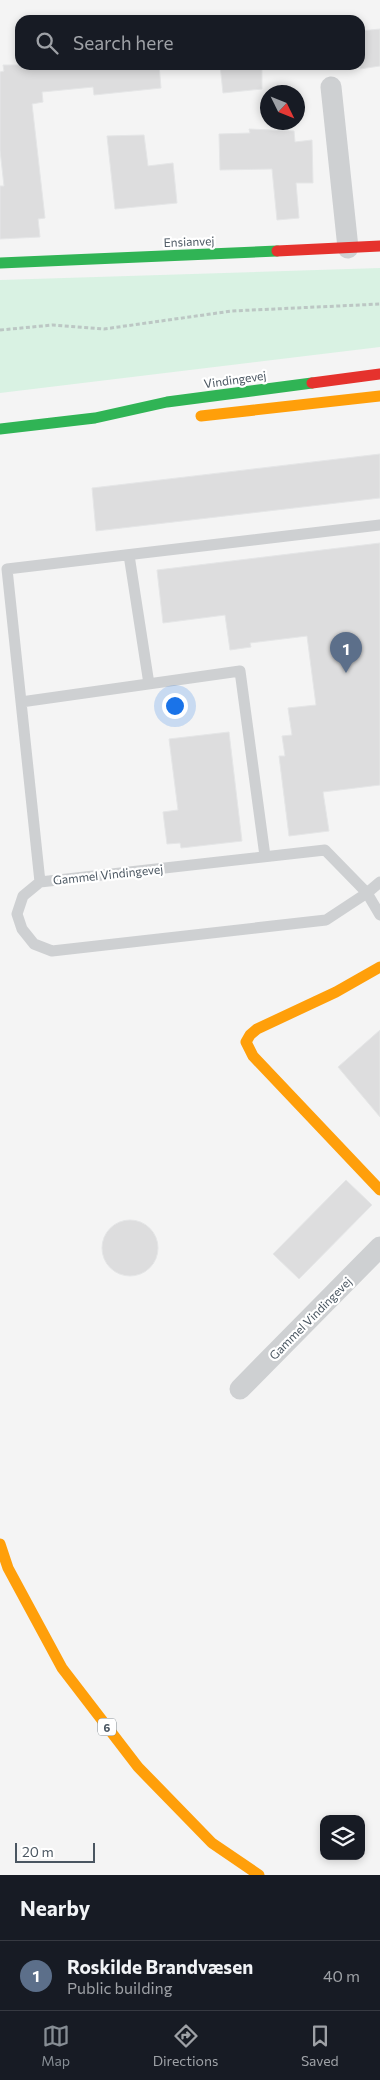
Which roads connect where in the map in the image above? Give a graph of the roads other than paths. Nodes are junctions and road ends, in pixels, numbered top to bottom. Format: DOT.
graph roads {
  1 [pos="331,87"];
  2 [pos="380,246"];
  3 [pos="348,248"];
  4 [pos="0,263"];
  5 [pos="380,374"];
  6 [pos="380,396"];
  7 [pos="187,417"];
  8 [pos="95,418"];
  9 [pos="141,419"];
  10 [pos="0,429"];
  11 [pos="380,525"];
  12 [pos="129,554"];
  13 [pos="148,684"];
  14 [pos="21,702"];
  15 [pos="265,856"];
  16 [pos="40,882"];
  17 [pos="380,882"];
  18 [pos="367,893"];
  19 [pos="380,915"];
  20 [pos="380,967"];
  21 [pos="380,1190"];
  22 [pos="380,1248"];
  23 [pos="240,1388"];
  24 [pos="0,1544"];
  25 [pos="259,1875"];
  1 -- 3 [label="street"];
  2 -- 3 [label="main road, Ensianvej"];
  3 -- 4 [label="main road, Ensianvej"];
  5 -- 8 [label="main road, Vindingevej"];
  6 -- 7 [label="main road"];
  8 -- 9 [label="main road, Vindingevej"];
  8 -- 10 [label="main road, Vindingevej"];
  11 -- 12 [label="lane"];
  12 -- 13 [label="lane"];
  12 -- 14 [label="lane"];
  13 -- 14 [label="lane"];
  13 -- 15 [label="lane"];
  14 -- 16 [label="lane"];
  15 -- 16 [label="lane, Gammel Vindingevej"];
  15 -- 18 [label="lane, Gammel Vindingevej"];
  16 -- 18 [label="lane, Gammel Vindingevej"];
  17 -- 18 [label="lane"];
  18 -- 19 [label="lane, Gammel Vindingevej"];
  20 -- 21 [label="main road"];
  22 -- 23 [label="street, Gammel Vindingevej"];
  24 -- 25 [label="main road, 6"];
}
